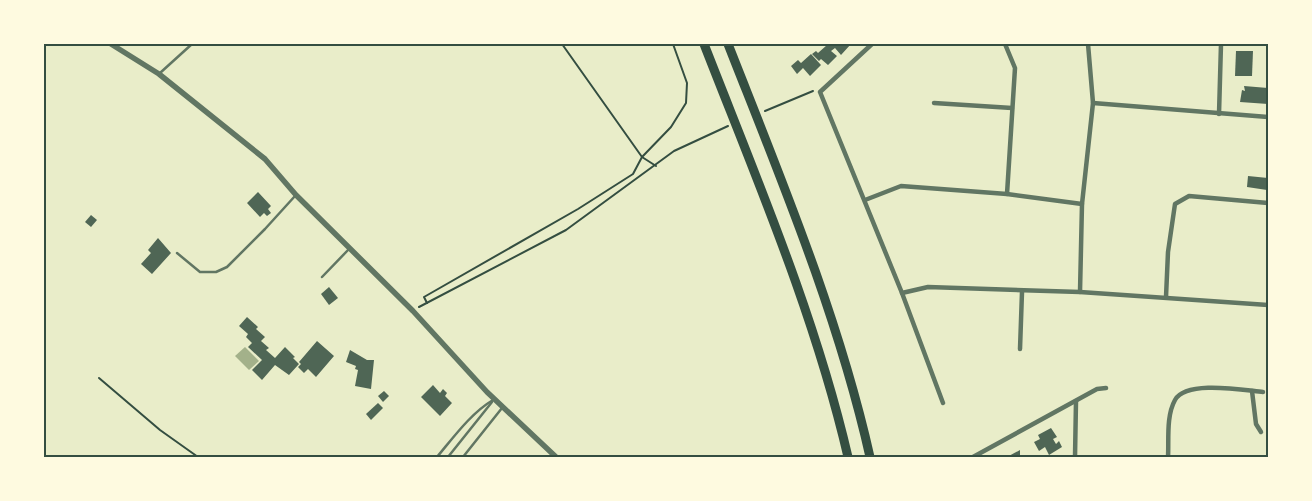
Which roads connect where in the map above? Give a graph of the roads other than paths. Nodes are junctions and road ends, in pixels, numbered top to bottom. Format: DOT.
graph roads {
  1 [pos="111,44"];
  2 [pos="192,44"];
  3 [pos="704,44"];
  4 [pos="728,44"];
  5 [pos="872,44"];
  6 [pos="1005,44"];
  7 [pos="1088,44"];
  8 [pos="1221,44"];
  9 [pos="159,74"];
  10 [pos="934,103"];
  11 [pos="1093,103"];
  12 [pos="1012,108"];
  13 [pos="1219,114"];
  14 [pos="1268,117"];
  15 [pos="1007,194"];
  16 [pos="296,195"];
  17 [pos="865,200"];
  18 [pos="1268,203"];
  19 [pos="1082,204"];
  20 [pos="350,248"];
  21 [pos="177,253"];
  22 [pos="322,277"];
  23 [pos="1022,292"];
  24 [pos="1080,292"];
  25 [pos="902,293"];
  26 [pos="1166,297"];
  27 [pos="1268,305"];
  28 [pos="1020,349"];
  29 [pos="1106,388"];
  30 [pos="1252,391"];
  31 [pos="1263,392"];
  32 [pos="494,399"];
  33 [pos="1076,401"];
  34 [pos="943,403"];
  35 [pos="503,407"];
  36 [pos="1261,432"];
  37 [pos="437,457"];
  38 [pos="448,457"];
  39 [pos="463,457"];
  40 [pos="556,457"];
  41 [pos="848,457"];
  42 [pos="870,457"];
  43 [pos="973,457"];
  44 [pos="1075,457"];
  45 [pos="1168,457"];
  1 -- 9 [label="street"];
  2 -- 9 [label="lane"];
  3 -- 41 [label="highway"];
  4 -- 42 [label="highway"];
  5 -- 17 [label="street"];
  6 -- 12 [label="street"];
  7 -- 11 [label="street"];
  8 -- 13 [label="street"];
  9 -- 16 [label="street"];
  10 -- 12 [label="street"];
  11 -- 13 [label="street"];
  11 -- 19 [label="street"];
  12 -- 15 [label="street"];
  13 -- 14 [label="street"];
  15 -- 17 [label="street"];
  15 -- 19 [label="street"];
  16 -- 20 [label="street"];
  16 -- 21 [label="lane"];
  17 -- 25 [label="street"];
  18 -- 26 [label="street"];
  19 -- 24 [label="street"];
  20 -- 22 [label="lane"];
  20 -- 32 [label="street"];
  23 -- 24 [label="street"];
  23 -- 25 [label="street"];
  23 -- 28 [label="street"];
  24 -- 26 [label="street"];
  25 -- 34 [label="street"];
  26 -- 27 [label="street"];
  29 -- 33 [label="street"];
  30 -- 31 [label="street"];
  30 -- 36 [label="street"];
  30 -- 45 [label="street"];
  32 -- 35 [label="street"];
  32 -- 37 [label="lane"];
  32 -- 38 [label="lane"];
  33 -- 43 [label="street"];
  33 -- 44 [label="street"];
  35 -- 39 [label="lane"];
  35 -- 40 [label="street"];
}
